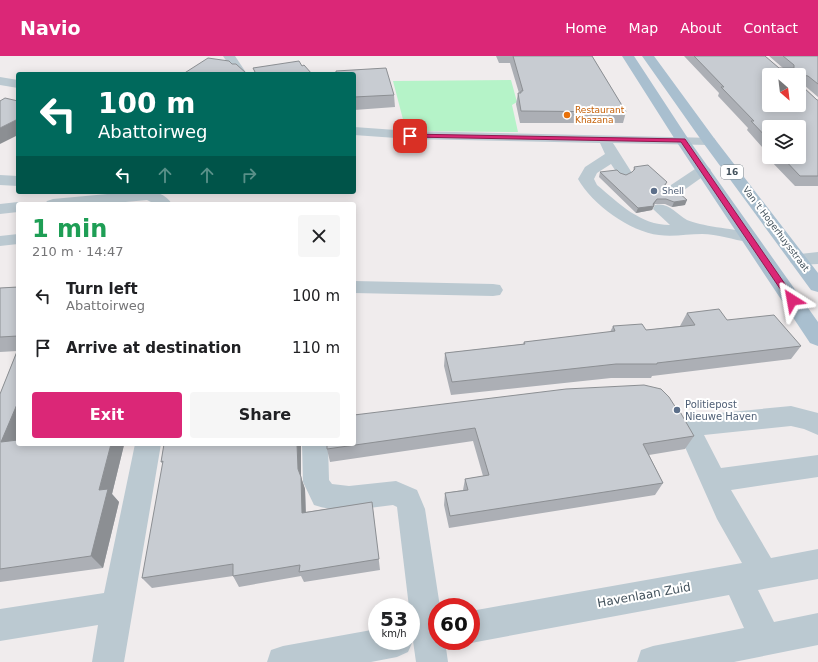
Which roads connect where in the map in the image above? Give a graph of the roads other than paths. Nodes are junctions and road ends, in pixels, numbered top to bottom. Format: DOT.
graph roads {
  1 [pos="229,56"];
  2 [pos="628,56"];
  3 [pos="648,56"];
  4 [pos="240,72"];
  5 [pos="0,81"];
  6 [pos="16,84"];
  7 [pos="356,131"];
  8 [pos="603,139"];
  9 [pos="683,141"];
  10 [pos="709,141"];
  11 [pos="613,156"];
  12 [pos="703,170"];
  13 [pos="624,173"];
  14 [pos="0,180"];
  15 [pos="16,181"];
  16 [pos="671,192"];
  17 [pos="143,194"];
  18 [pos="71,202"];
  19 [pos="162,202"];
  20 [pos="16,207"];
  21 [pos="0,209"];
  22 [pos="661,209"];
  23 [pos="701,229"];
  24 [pos="748,236"];
  25 [pos="16,239"];
  26 [pos="0,241"];
  27 [pos="798,258"];
  28 [pos="818,258"];
  29 [pos="818,286"];
  30 [pos="356,287"];
  31 [pos="493,290"];
  32 [pos="818,338"];
  33 [pos="818,425"];
  34 [pos="148,446"];
  35 [pos="315,446"];
  36 [pos="818,466"];
  37 [pos="714,482"];
  38 [pos="818,564"];
  39 [pos="750,576"];
  40 [pos="117,607"];
  41 [pos="0,625"];
  42 [pos="480,625"];
  43 [pos="818,629"];
  44 [pos="766,639"];
  45 [pos="421,642"];
  46 [pos="108,662"];
  47 [pos="283,662"];
  48 [pos="653,662"];
  1 -- 4 [label="street"];
  2 -- 9 [label="main road, 16"];
  3 -- 10 [label="main road, Van 't Hogerhuysstraat / 16"];
  5 -- 6 [label="street"];
  7 -- 8 [label="street"];
  8 -- 9 [label="street"];
  8 -- 11 [label="street"];
  9 -- 10 [label="street"];
  9 -- 12 [label="main road, 16"];
  10 -- 27 [label="main road, Van 't Hogerhuysstraat / 16"];
  11 -- 13 [label="street"];
  11 -- 23 [label="street"];
  12 -- 16 [label="street"];
  12 -- 24 [label="main road, 16"];
  14 -- 15 [label="street"];
  17 -- 18 [label="street"];
  17 -- 19 [label="street"];
  20 -- 21 [label="street"];
  22 -- 23 [label="street"];
  23 -- 24 [label="street"];
  24 -- 32 [label="main road, 16"];
  25 -- 26 [label="street"];
  27 -- 28 [label="street"];
  27 -- 29 [label="main road, Van 't Hogerhuysstraat / 16"];
  30 -- 31 [label="street"];
  33 -- 37 [label="street"];
  34 -- 40 [label="street"];
  35 -- 45 [label="street"];
  36 -- 37 [label="street"];
  37 -- 39 [label="street"];
  38 -- 39 [label="street, Havenlaan Zuid"];
  39 -- 42 [label="street, Havenlaan Zuid"];
  39 -- 44 [label="street"];
  40 -- 41 [label="street"];
  40 -- 46 [label="street"];
  43 -- 44 [label="street"];
  44 -- 48 [label="street"];
  45 -- 47 [label="street"];
}
